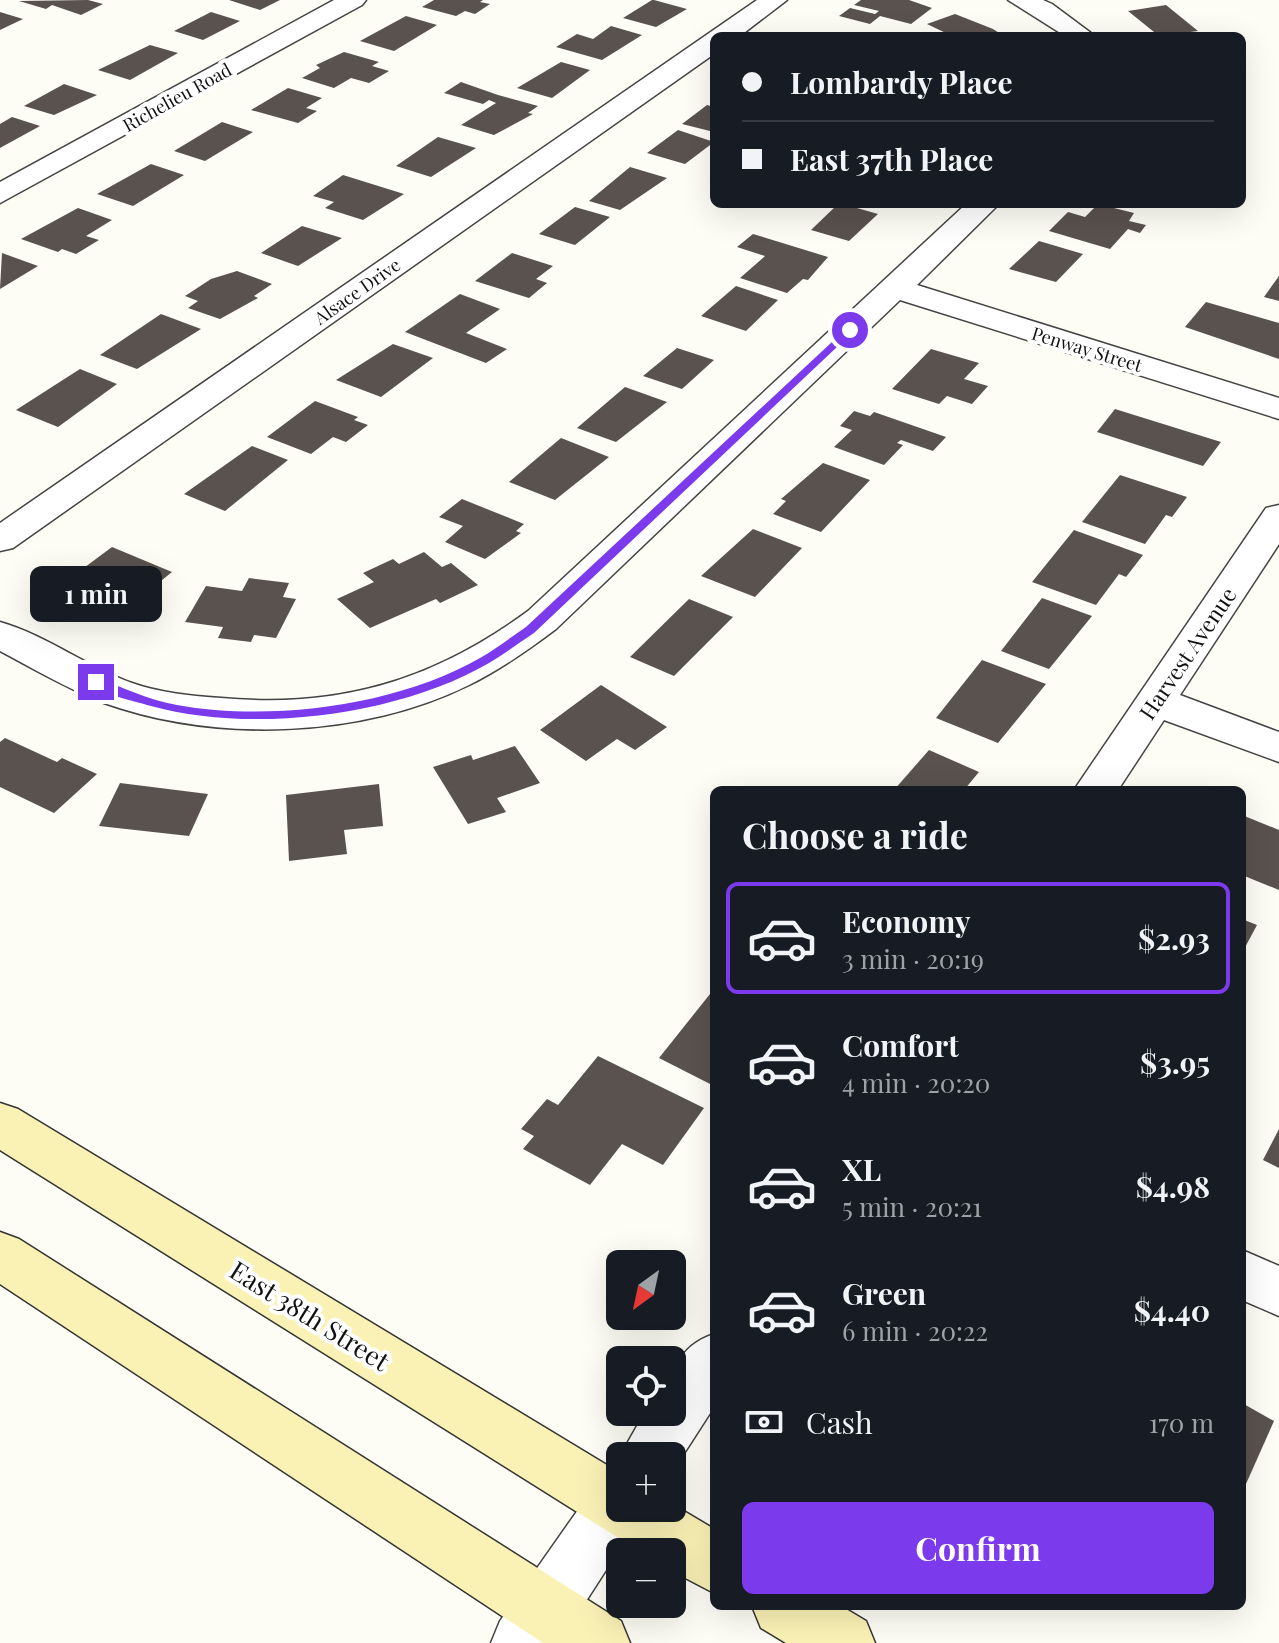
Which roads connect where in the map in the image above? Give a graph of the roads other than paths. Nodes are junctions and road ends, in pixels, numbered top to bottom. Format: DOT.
graph roads {
  1 [pos="353,0"];
  2 [pos="774,0"];
  3 [pos="1021,0"];
  4 [pos="729,32"];
  5 [pos="1077,32"];
  6 [pos="710,45"];
  7 [pos="0,194"];
  8 [pos="980,208"];
  9 [pos="894,288"];
  10 [pos="1279,409"];
  11 [pos="1279,516"];
  12 [pos="0,540"];
  13 [pos="0,635"];
  14 [pos="1156,701"];
  15 [pos="1279,748"];
  16 [pos="1099,786"];
  17 [pos="0,1124"];
  18 [pos="0,1255"];
  19 [pos="1246,1276"];
  20 [pos="1279,1292"];
  21 [pos="710,1365"];
  22 [pos="660,1442"];
  23 [pos="606,1483"];
  24 [pos="607,1522"];
  25 [pos="661,1522"];
  26 [pos="710,1560"];
  27 [pos="790,1610"];
  28 [pos="534,1626"];
  29 [pos="599,1643"];
  30 [pos="844,1643"];
  1 -- 7 [label="street, Richelieu Road"];
  2 -- 4 [label="street"];
  3 -- 5 [label="street"];
  6 -- 12 [label="street, Alsace Drive"];
  8 -- 9 [label="street"];
  9 -- 10 [label="street, Penway Street"];
  9 -- 13 [label="street"];
  11 -- 14 [label="street, Harvest Avenue"];
  14 -- 15 [label="street"];
  14 -- 16 [label="street, Harvest Avenue"];
  17 -- 23 [label="main road, East 38th Street"];
  18 -- 28 [label="main road"];
  19 -- 20 [label="street"];
  21 -- 22 [label="street"];
  24 -- 28 [label="street"];
  25 -- 26 [label="main road, East 38th Street"];
  27 -- 30 [label="main road"];
  28 -- 29 [label="main road"];
}
